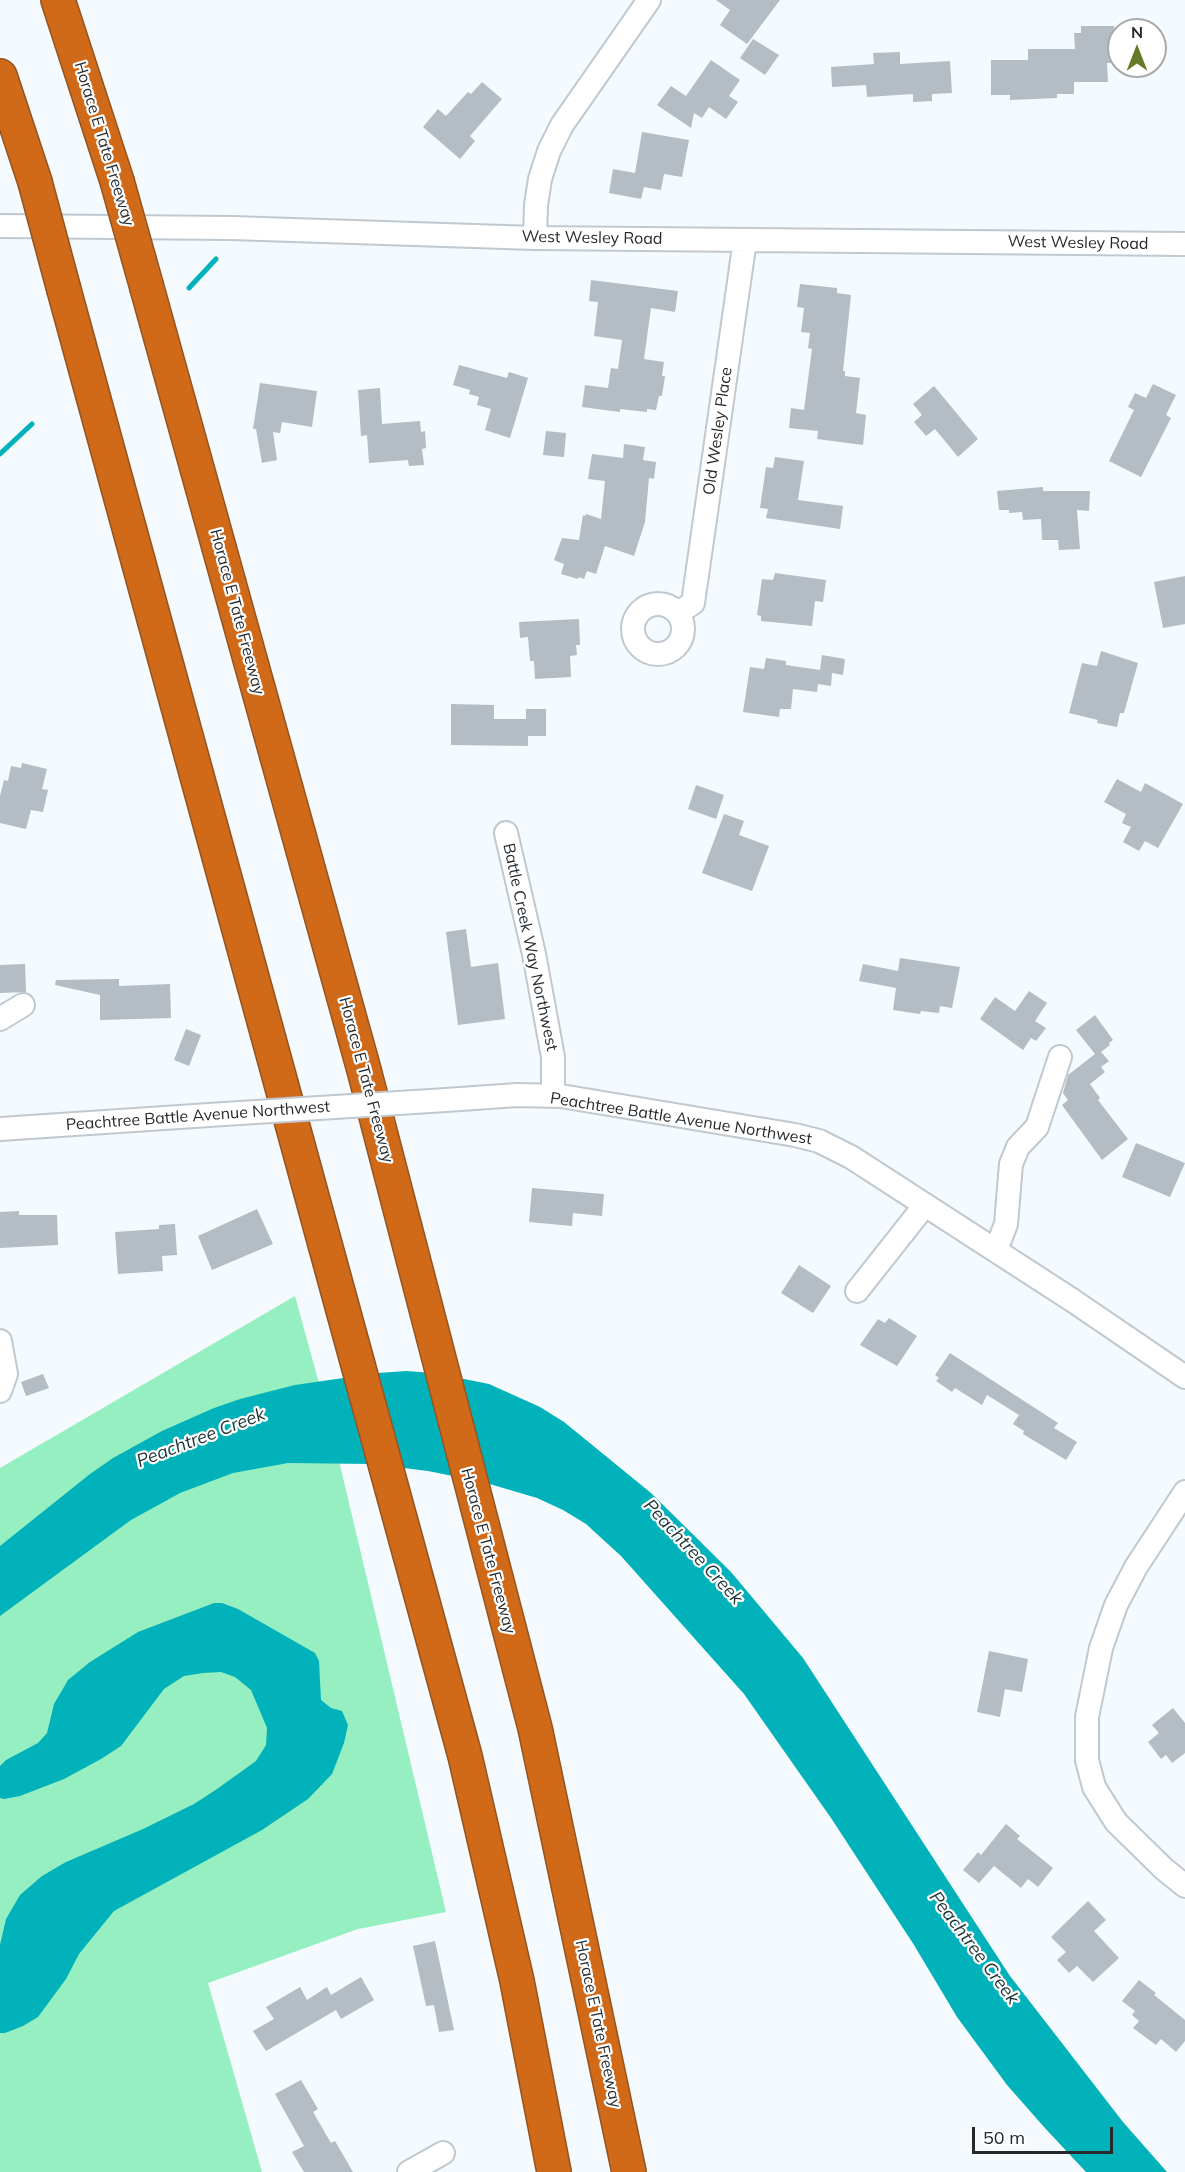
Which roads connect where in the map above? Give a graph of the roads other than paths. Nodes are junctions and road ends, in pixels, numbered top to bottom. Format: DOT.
graph roads {
  1 [pos="58,0"];
  2 [pos="649,0"];
  3 [pos="0,76"];
  4 [pos="0,226"];
  5 [pos="535,238"];
  6 [pos="745,240"];
  7 [pos="1185,244"];
  8 [pos="678,614"];
  9 [pos="506,833"];
  10 [pos="23,1005"];
  11 [pos="0,1019"];
  12 [pos="1060,1057"];
  13 [pos="553,1096"];
  14 [pos="0,1129"];
  15 [pos="925,1205"];
  16 [pos="996,1250"];
  17 [pos="857,1291"];
  18 [pos="0,1341"];
  19 [pos="1185,1377"];
  20 [pos="0,1391"];
  21 [pos="1185,1492"];
  22 [pos="1185,1886"];
  23 [pos="443,2153"];
  24 [pos="409,2172"];
  25 [pos="554,2172"];
  26 [pos="629,2172"];
  1 -- 26 [label="highway, Horace E Tate Freeway, bridge"];
  2 -- 5 [label="street"];
  3 -- 25 [label="highway, bridge"];
  4 -- 5 [label="street, West Wesley Road"];
  5 -- 6 [label="street, West Wesley Road"];
  6 -- 7 [label="street, West Wesley Road"];
  6 -- 8 [label="street, Old Wesley Place"];
  9 -- 13 [label="street, Battle Creek Way Northwest"];
  10 -- 11 [label="street"];
  12 -- 16 [label="street"];
  13 -- 14 [label="street, Peachtree Battle Avenue Northwest, bridge"];
  13 -- 15 [label="street, Peachtree Battle Avenue Northwest"];
  15 -- 16 [label="street, Peachtree Battle Avenue Northwest"];
  15 -- 17 [label="street"];
  16 -- 19 [label="street, Peachtree Battle Avenue Northwest"];
  18 -- 20 [label="street"];
  21 -- 22 [label="street"];
  23 -- 24 [label="street"];
}
